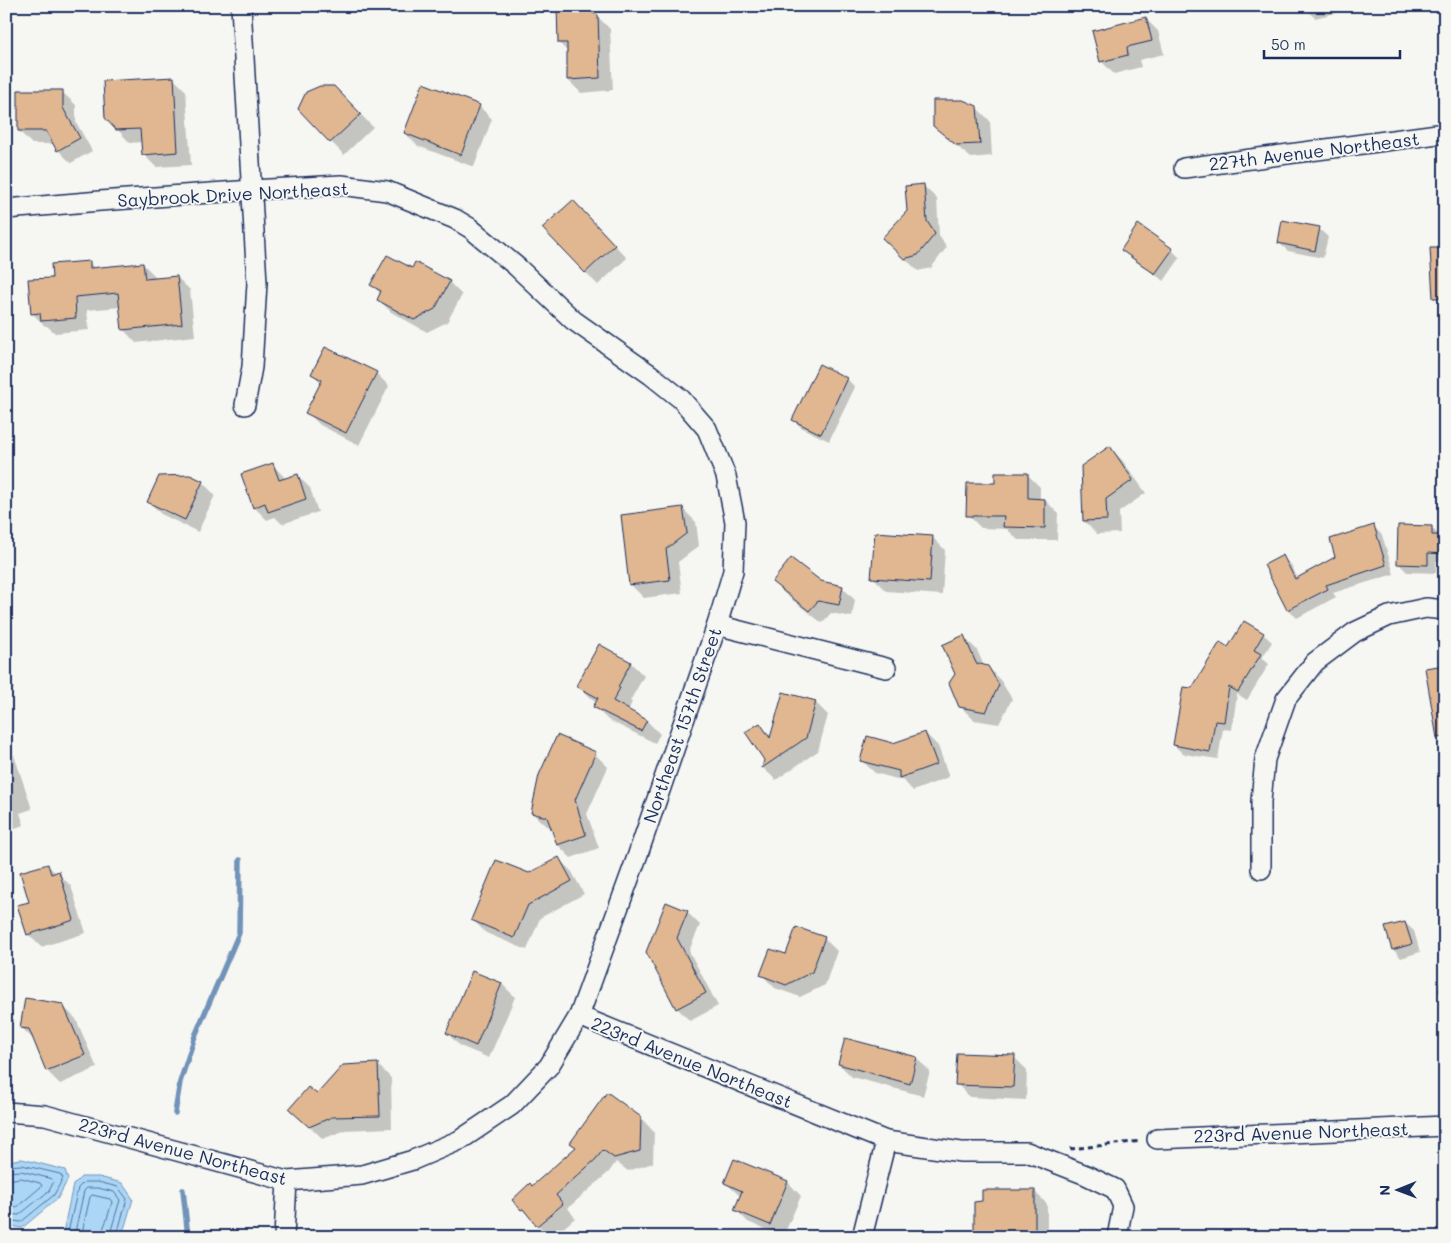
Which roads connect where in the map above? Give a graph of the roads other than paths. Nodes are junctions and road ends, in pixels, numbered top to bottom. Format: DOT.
graph roads {
  1 [pos="240,6"];
  2 [pos="1445,134"];
  3 [pos="1184,168"];
  4 [pos="252,190"];
  5 [pos="6,209"];
  6 [pos="245,405"];
  7 [pos="707,429"];
  8 [pos="1445,610"];
  9 [pos="717,625"];
  10 [pos="886,668"];
  11 [pos="1261,869"];
  12 [pos="579,1016"];
  13 [pos="6,1112"];
  14 [pos="1445,1126"];
  15 [pos="1157,1138"];
  16 [pos="886,1141"];
  17 [pos="288,1181"];
  18 [pos="284,1237"];
  19 [pos="862,1237"];
  20 [pos="1117,1237"];
  1 -- 4 [label="street"];
  2 -- 3 [label="street, 227th Avenue Northeast"];
  4 -- 5 [label="street, Saybrook Drive Northeast"];
  4 -- 6 [label="street"];
  4 -- 7 [label="street, Saybrook Drive Northeast"];
  7 -- 9 [label="street, Northeast 157th Street"];
  8 -- 11 [label="street"];
  9 -- 10 [label="street"];
  9 -- 12 [label="street, Northeast 157th Street"];
  12 -- 16 [label="street, 223rd Avenue Northeast"];
  12 -- 17 [label="street, 223rd Avenue Northeast"];
  13 -- 17 [label="street, 223rd Avenue Northeast"];
  14 -- 15 [label="street, 223rd Avenue Northeast"];
  16 -- 19 [label="street"];
  16 -- 20 [label="street, 223rd Avenue Northeast"];
  17 -- 18 [label="street"];
}
